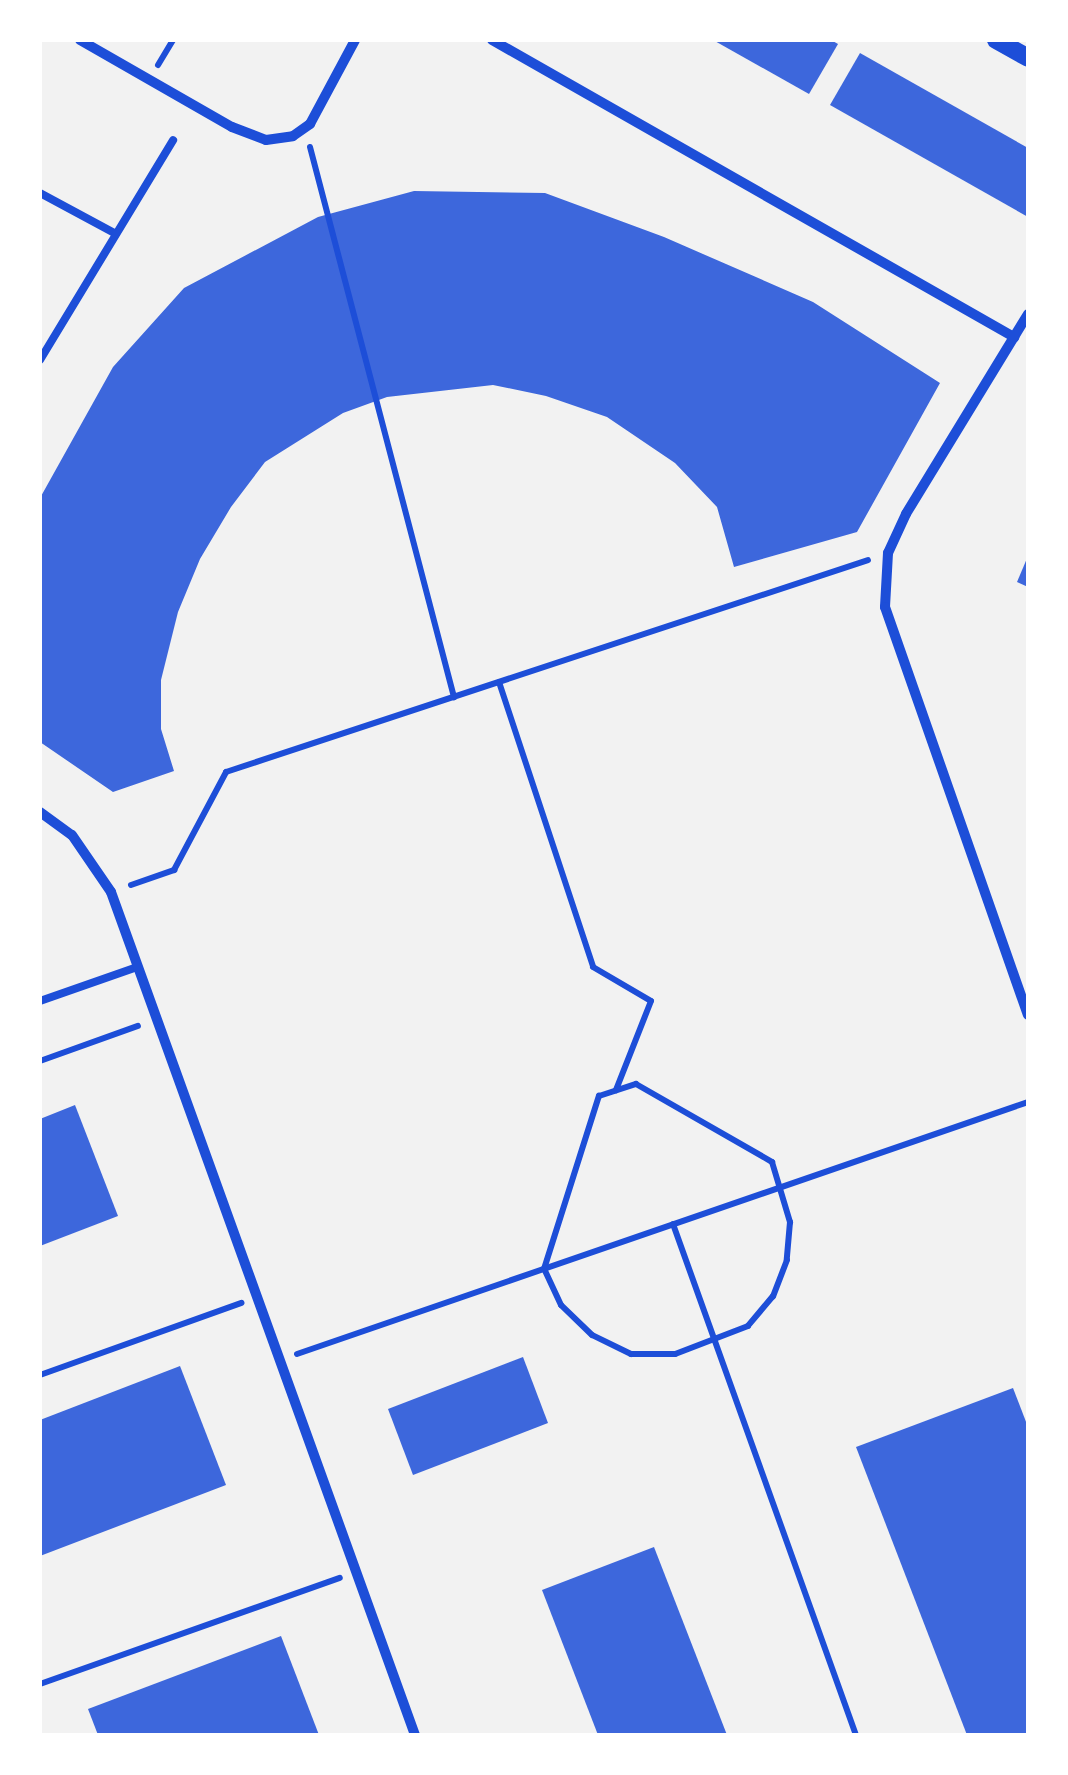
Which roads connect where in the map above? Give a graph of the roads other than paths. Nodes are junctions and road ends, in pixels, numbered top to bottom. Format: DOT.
graph roads {
  1 [pos="80,40"];
  2 [pos="355,40"];
  3 [pos="492,40"];
  4 [pos="996,40"];
  5 [pos="1028,58"];
  6 [pos="173,140"];
  7 [pos="40,193"];
  8 [pos="116,234"];
  9 [pos="1028,314"];
  10 [pos="1014,336"];
  11 [pos="40,360"];
  12 [pos="40,812"];
  13 [pos="137,966"];
  14 [pos="40,1002"];
  15 [pos="1028,1014"];
  16 [pos="415,1735"];
  1 -- 2 [label="street"];
  3 -- 10 [label="street"];
  4 -- 5 [label="street"];
  6 -- 8 [label="lane"];
  7 -- 8 [label="lane"];
  8 -- 11 [label="lane"];
  9 -- 10 [label="street"];
  10 -- 15 [label="street"];
  12 -- 13 [label="street"];
  13 -- 14 [label="lane"];
  13 -- 16 [label="street"];
}
